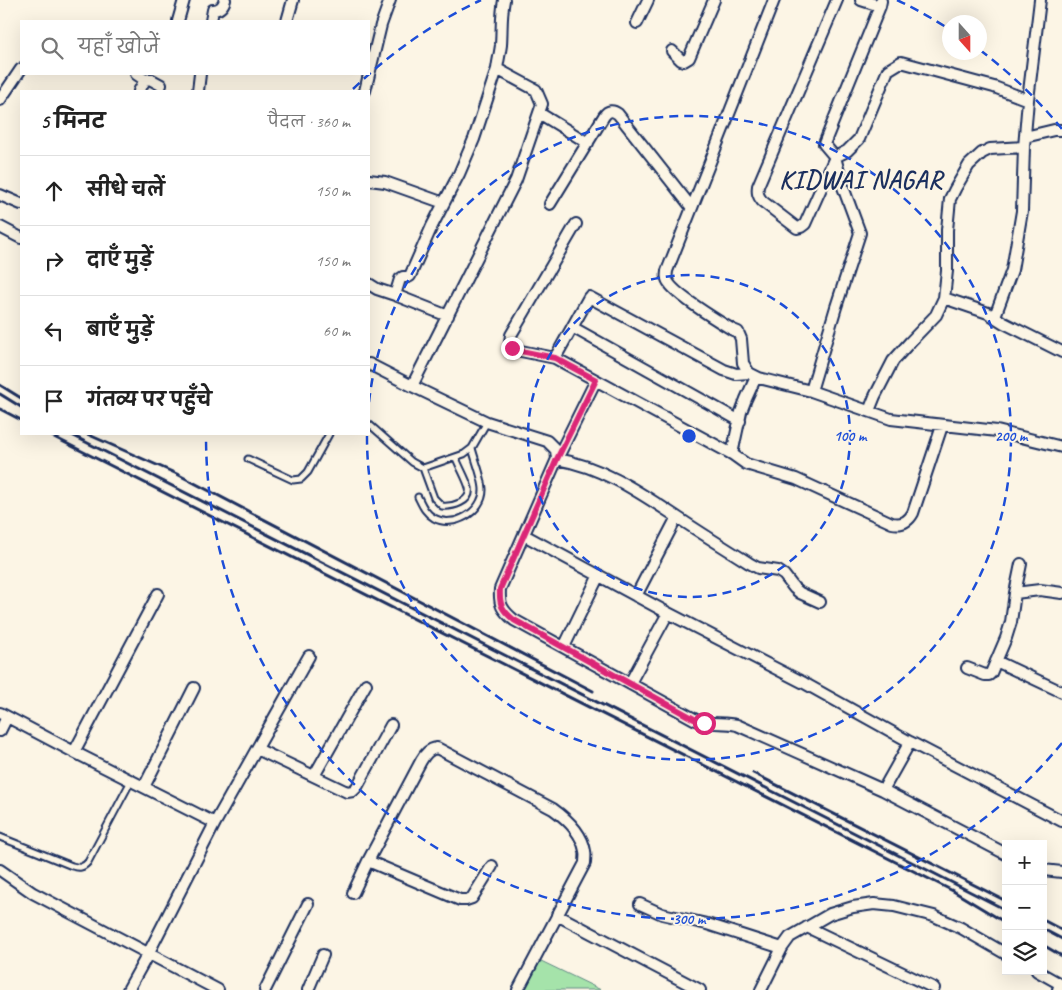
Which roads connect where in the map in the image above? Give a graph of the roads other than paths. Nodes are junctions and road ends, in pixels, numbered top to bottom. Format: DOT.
graph roads {
  1 [pos="225,0"];
  2 [pos="293,0"];
  3 [pos="390,0"];
  4 [pos="504,0"];
  5 [pos="648,0"];
  6 [pos="714,0"];
  7 [pos="774,0"];
  8 [pos="837,0"];
  9 [pos="861,0"];
  10 [pos="1040,0"];
  11 [pos="182,1"];
  12 [pos="881,3"];
  13 [pos="178,20"];
  14 [pos="210,20"];
  15 [pos="287,20"];
  16 [pos="637,23"];
  17 [pos="672,51"];
  18 [pos="20,70"];
  19 [pos="370,70"];
  20 [pos="497,70"];
  21 [pos="138,75"];
  22 [pos="164,75"];
  23 [pos="200,75"];
  24 [pos="369,75"];
  25 [pos="145,80"];
  26 [pos="161,88"];
  27 [pos="139,90"];
  28 [pos="198,90"];
  29 [pos="365,90"];
  30 [pos="0,100"];
  31 [pos="1028,100"];
  32 [pos="539,114"];
  33 [pos="1062,130"];
  34 [pos="1025,142"];
  35 [pos="588,143"];
  36 [pos="835,157"];
  37 [pos="370,180"];
  38 [pos="0,195"];
  39 [pos="444,203"];
  40 [pos="20,204"];
  41 [pos="550,204"];
  42 [pos="692,208"];
  43 [pos="576,224"];
  44 [pos="0,227"];
  45 [pos="20,237"];
  46 [pos="370,285"];
  47 [pos="395,295"];
  48 [pos="944,298"];
  49 [pos="448,316"];
  50 [pos="995,316"];
  51 [pos="572,327"];
  52 [pos="1062,352"];
  53 [pos="555,358"];
  54 [pos="370,365"];
  55 [pos="753,375"];
  56 [pos="596,380"];
  57 [pos="412,386"];
  58 [pos="811,391"];
  59 [pos="869,411"];
  60 [pos="740,421"];
  61 [pos="487,422"];
  62 [pos="370,425"];
  63 [pos="942,426"];
  64 [pos="328,435"];
  65 [pos="1062,447"];
  66 [pos="472,448"];
  67 [pos="732,454"];
  68 [pos="456,458"];
  69 [pos="248,459"];
  70 [pos="557,459"];
  71 [pos="423,468"];
  72 [pos="418,497"];
  73 [pos="677,517"];
  74 [pos="524,535"];
  75 [pos="1021,564"];
  76 [pos="599,575"];
  77 [pos="1015,593"];
  78 [pos="1062,593"];
  79 [pos="158,594"];
  80 [pos="636,596"];
  81 [pos="820,602"];
  82 [pos="668,612"];
  83 [pos="564,647"];
  84 [pos="309,656"];
  85 [pos="996,661"];
  86 [pos="967,668"];
  87 [pos="630,683"];
  88 [pos="366,684"];
  89 [pos="194,688"];
  90 [pos="1062,692"];
  91 [pos="4,715"];
  92 [pos="391,724"];
  93 [pos="0,731"];
  94 [pos="910,742"];
  95 [pos="257,749"];
  96 [pos="74,752"];
  97 [pos="314,776"];
  98 [pos="131,781"];
  99 [pos="144,787"];
  100 [pos="883,790"];
  101 [pos="1062,821"];
  102 [pos="216,822"];
  103 [pos="0,837"];
  104 [pos="1002,852"];
  105 [pos="368,861"];
  106 [pos="492,866"];
  107 [pos="0,870"];
  108 [pos="1047,870"];
  109 [pos="1062,872"];
  110 [pos="353,892"];
  111 [pos="308,904"];
  112 [pos="640,904"];
  113 [pos="557,915"];
  114 [pos="808,927"];
  115 [pos="782,948"];
  116 [pos="1002,952"];
  117 [pos="148,954"];
  118 [pos="323,955"];
  119 [pos="1043,975"];
  120 [pos="934,988"];
  121 [pos="1062,988"];
  122 [pos="128,990"];
  123 [pos="218,990"];
  124 [pos="265,990"];
  125 [pos="308,990"];
  126 [pos="518,990"];
  127 [pos="700,990"];
  128 [pos="761,990"];
  1 -- 14 [label="street"];
  2 -- 15 [label="street"];
  3 -- 19 [label="street"];
  4 -- 20 [label="street"];
  5 -- 16 [label="street"];
  6 -- 17 [label="street"];
  7 -- 42 [label="street"];
  8 -- 36 [label="street"];
  9 -- 12 [label="street"];
  10 -- 31 [label="street"];
  11 -- 13 [label="street"];
  12 -- 36 [label="street"];
  18 -- 30 [label="street"];
  20 -- 32 [label="street"];
  20 -- 39 [label="street"];
  21 -- 25 [label="street"];
  22 -- 26 [label="street"];
  23 -- 28 [label="street"];
  24 -- 29 [label="street"];
  25 -- 26 [label="street"];
  25 -- 27 [label="street"];
  31 -- 34 [label="street"];
  31 -- 36 [label="street"];
  32 -- 35 [label="street"];
  32 -- 49 [label="street"];
  33 -- 34 [label="street"];
  34 -- 48 [label="street"];
  34 -- 50 [label="street"];
  35 -- 41 [label="street"];
  35 -- 42 [label="street"];
  36 -- 58 [label="street"];
  37 -- 39 [label="street"];
  38 -- 40 [label="street"];
  39 -- 47 [label="street"];
  42 -- 55 [label="street"];
  43 -- 53 [label="street"];
  44 -- 45 [label="street"];
  46 -- 47 [label="street"];
  47 -- 49 [label="street"];
  48 -- 50 [label="street"];
  48 -- 59 [label="street"];
  49 -- 57 [label="street"];
  50 -- 52 [label="street"];
  51 -- 53 [label="street"];
  51 -- 55 [label="street"];
  51 -- 60 [label="street"];
  53 -- 56 [label="street"];
  54 -- 57 [label="street"];
  55 -- 58 [label="street"];
  55 -- 60 [label="street"];
  56 -- 67 [label="street"];
  56 -- 70 [label="street"];
  57 -- 61 [label="street"];
  58 -- 59 [label="street"];
  59 -- 63 [label="street"];
  60 -- 67 [label="street"];
  61 -- 66 [label="lane"];
  61 -- 70 [label="street"];
  62 -- 71 [label="lane"];
  63 -- 65 [label="street"];
  63 -- 67 [label="street"];
  64 -- 69 [label="lane"];
  66 -- 68 [label="lane"];
  66 -- 72 [label="lane"];
  68 -- 71 [label="lane"];
  68 -- 71 [label="lane"];
  70 -- 73 [label="street"];
  70 -- 74 [label="street"];
  73 -- 80 [label="street"];
  73 -- 81 [label="street"];
  74 -- 76 [label="street"];
  74 -- 83 [label="street"];
  75 -- 77 [label="street"];
  76 -- 80 [label="street"];
  76 -- 83 [label="street"];
  77 -- 78 [label="street"];
  77 -- 85 [label="street"];
  79 -- 96 [label="street"];
  80 -- 82 [label="street"];
  82 -- 87 [label="street"];
  82 -- 94 [label="street"];
  83 -- 87 [label="street"];
  84 -- 95 [label="street"];
  85 -- 86 [label="street"];
  85 -- 90 [label="street"];
  87 -- 100 [label="street"];
  88 -- 97 [label="street"];
  89 -- 99 [label="street"];
  91 -- 93 [label="street"];
  91 -- 96 [label="street"];
  92 -- 97 [label="street"];
  94 -- 100 [label="street"];
  94 -- 101 [label="street"];
  95 -- 97 [label="street"];
  95 -- 102 [label="street"];
  96 -- 98 [label="street"];
  98 -- 99 [label="street"];
  98 -- 103 [label="lane"];
  99 -- 102 [label="street"];
  100 -- 104 [label="street"];
  102 -- 117 [label="street"];
  105 -- 106 [label="street"];
  105 -- 110 [label="street"];
  105 -- 113 [label="street"];
  107 -- 117 [label="street"];
  108 -- 109 [label="street"];
  111 -- 124 [label="street"];
  112 -- 115 [label="street"];
  113 -- 126 [label="street"];
  113 -- 127 [label="street"];
  114 -- 115 [label="street"];
  114 -- 116 [label="street"];
  114 -- 120 [label="street"];
  115 -- 128 [label="street"];
  117 -- 122 [label="street"];
  117 -- 123 [label="street"];
  118 -- 125 [label="street"];
  119 -- 121 [label="street"];
}
